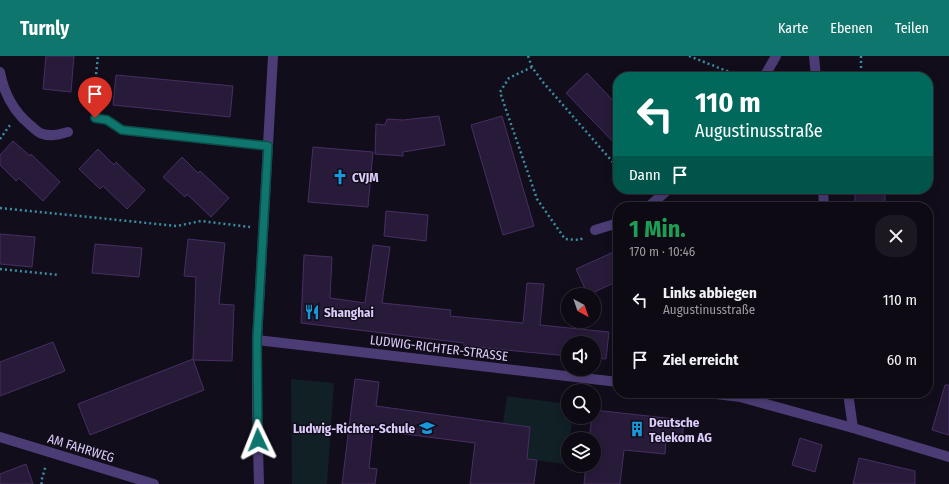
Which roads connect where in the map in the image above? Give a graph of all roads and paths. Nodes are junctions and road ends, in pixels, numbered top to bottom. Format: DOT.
graph roads {
  1 [pos="98,56"];
  2 [pos="273,56"];
  3 [pos="528,56"];
  4 [pos="690,56"];
  5 [pos="776,56"];
  6 [pos="814,56"];
  7 [pos="861,56"];
  8 [pos="532,66"];
  9 [pos="0,72"];
  10 [pos="730,72"];
  11 [pos="767,72"];
  12 [pos="816,72"];
  13 [pos="861,72"];
  14 [pos="95,118"];
  15 [pos="68,132"];
  16 [pos="268,146"];
  17 [pos="613,162"];
  18 [pos="663,194"];
  19 [pos="654,202"];
  20 [pos="0,208"];
  21 [pos="613,225"];
  22 [pos="263,229"];
  23 [pos="595,230"];
  24 [pos="0,269"];
  25 [pos="59,275"];
  26 [pos="257,340"];
  27 [pos="613,381"];
  28 [pos="744,398"];
  29 [pos="849,398"];
  30 [pos="853,428"];
  31 [pos="0,437"];
  32 [pos="49,452"];
  33 [pos="949,457"];
  34 [pos="42,484"];
  35 [pos="154,484"];
  36 [pos="260,484"];
  1 -- 14 [label="path"];
  2 -- 16 [label="street"];
  3 -- 8 [label="path"];
  4 -- 10 [label="path"];
  5 -- 11 [label="street"];
  6 -- 12 [label="street"];
  7 -- 13 [label="path"];
  8 -- 17 [label="path"];
  8 -- 23 [label="path"];
  9 -- 15 [label="street"];
  14 -- 16 [label="lane"];
  16 -- 22 [label="street"];
  18 -- 19 [label="street"];
  20 -- 22 [label="path"];
  21 -- 23 [label="street"];
  22 -- 26 [label="street"];
  24 -- 25 [label="path"];
  26 -- 27 [label="street, LUDWIG-RICHTER-STRASSE"];
  26 -- 36 [label="street"];
  28 -- 30 [label="street"];
  29 -- 30 [label="street"];
  30 -- 33 [label="street"];
  31 -- 32 [label="street, AM FAHRWEG"];
  32 -- 34 [label="path"];
  32 -- 35 [label="street, AM FAHRWEG"];
}
